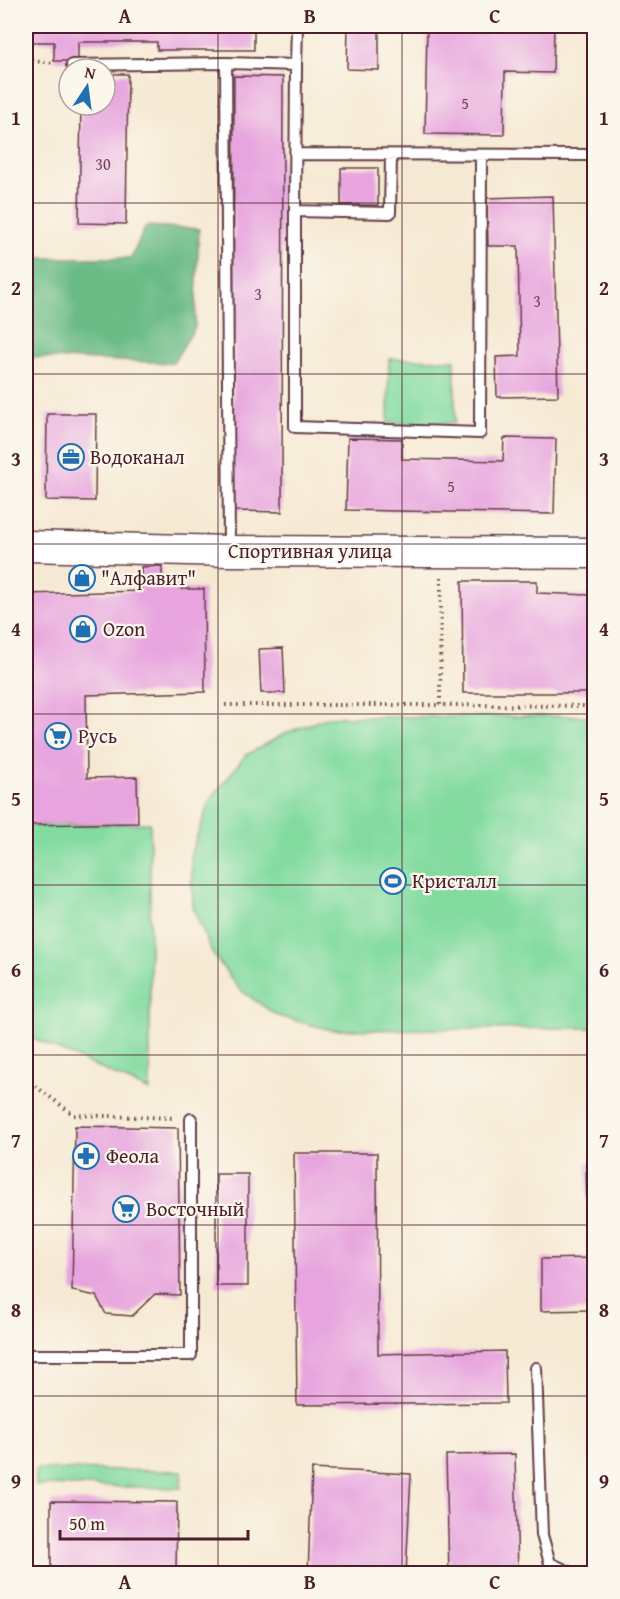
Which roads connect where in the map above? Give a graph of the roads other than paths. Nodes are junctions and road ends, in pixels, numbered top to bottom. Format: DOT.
graph roads {
  1 [pos="297,26"];
  2 [pos="226,63"];
  3 [pos="117,64"];
  4 [pos="297,65"];
  5 [pos="295,154"];
  6 [pos="481,155"];
  7 [pos="594,155"];
  8 [pos="391,156"];
  9 [pos="295,211"];
  10 [pos="26,546"];
  11 [pos="229,551"];
  12 [pos="594,553"];
  13 [pos="191,1119"];
  14 [pos="26,1355"];
  15 [pos="536,1368"];
  16 [pos="574,1574"];
  17 [pos="585,1574"];
  18 [pos="594,1574"];
  1 -- 4 [label="lane"];
  2 -- 3 [label="lane"];
  2 -- 4 [label="lane"];
  2 -- 11 [label="lane"];
  4 -- 5 [label="lane"];
  5 -- 8 [label="lane"];
  5 -- 9 [label="lane"];
  6 -- 7 [label="lane"];
  6 -- 8 [label="lane"];
  6 -- 9 [label="lane"];
  8 -- 9 [label="lane"];
  10 -- 11 [label="street, Спортивная улица"];
  11 -- 12 [label="street, Спортивная улица"];
  13 -- 14 [label="lane"];
  15 -- 16 [label="lane"];
  17 -- 18 [label="lane"];
}
